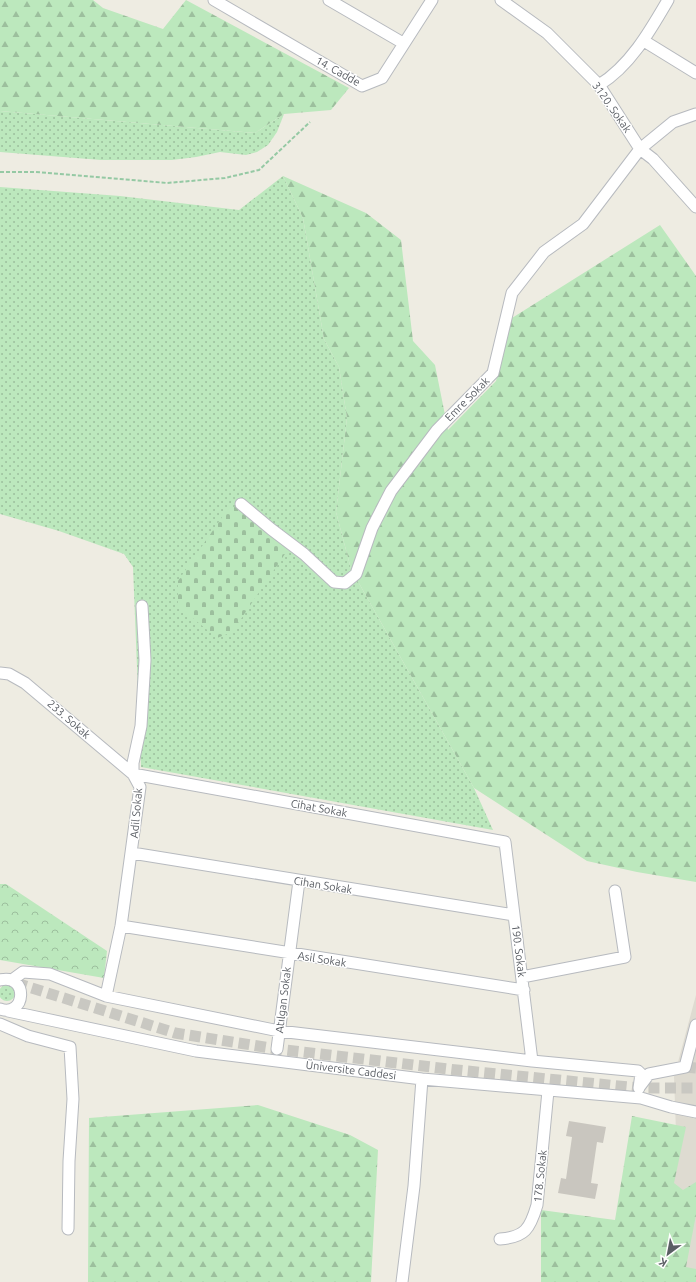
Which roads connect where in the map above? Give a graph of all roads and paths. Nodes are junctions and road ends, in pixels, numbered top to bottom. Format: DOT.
graph roads {
  1 [pos="214,0"];
  2 [pos="329,0"];
  3 [pos="432,0"];
  4 [pos="501,0"];
  5 [pos="668,0"];
  6 [pos="644,41"];
  7 [pos="403,43"];
  8 [pos="696,73"];
  9 [pos="599,85"];
  10 [pos="696,114"];
  11 [pos="310,122"];
  12 [pos="640,148"];
  13 [pos="0,172"];
  14 [pos="696,207"];
  15 [pos="241,504"];
  16 [pos="142,606"];
  17 [pos="0,673"];
  18 [pos="133,774"];
  19 [pos="505,842"];
  20 [pos="132,853"];
  21 [pos="299,881"];
  22 [pos="615,891"];
  23 [pos="514,915"];
  24 [pos="121,926"];
  25 [pos="289,953"];
  26 [pos="522,977"];
  27 [pos="0,980"];
  28 [pos="12,980"];
  29 [pos="524,990"];
  30 [pos="106,996"];
  31 [pos="4,1010"];
  32 [pos="0,1024"];
  33 [pos="696,1025"];
  34 [pos="279,1031"];
  35 [pos="277,1049"];
  36 [pos="532,1061"];
  37 [pos="422,1079"];
  38 [pos="548,1091"];
  39 [pos="696,1112"];
  40 [pos="68,1229"];
  41 [pos="500,1239"];
  42 [pos="402,1282"];
  1 -- 7 [label="street, 14. Cadde"];
  2 -- 7 [label="street"];
  3 -- 7 [label="street, 14. Cadde"];
  4 -- 9 [label="street, 3120. Sokak"];
  5 -- 6 [label="street"];
  6 -- 8 [label="street"];
  6 -- 9 [label="street"];
  9 -- 12 [label="street, 3120. Sokak"];
  10 -- 12 [label="street, Emre Sokak"];
  11 -- 13 [label="path"];
  12 -- 14 [label="street, 3120. Sokak"];
  12 -- 15 [label="street, Emre Sokak"];
  16 -- 18 [label="street, Adil Sokak"];
  17 -- 18 [label="street, 233. Sokak"];
  18 -- 19 [label="street, Cihat Sokak"];
  18 -- 20 [label="street, Adil Sokak"];
  19 -- 23 [label="street, 190. Sokak"];
  20 -- 21 [label="street, Cihan Sokak"];
  20 -- 24 [label="street, Adil Sokak"];
  21 -- 23 [label="street, Cihan Sokak"];
  21 -- 25 [label="street, Atılgan Sokak"];
  22 -- 26 [label="street"];
  23 -- 26 [label="street, 190. Sokak"];
  24 -- 25 [label="street, Asil Sokak"];
  24 -- 30 [label="street, Adil Sokak"];
  25 -- 29 [label="street, Asil Sokak"];
  25 -- 34 [label="street, Atılgan Sokak"];
  26 -- 29 [label="street, 190. Sokak"];
  27 -- 28 [label="street"];
  28 -- 30 [label="street"];
  28 -- 31 [label="street"];
  29 -- 36 [label="street, 190. Sokak"];
  30 -- 34 [label="street"];
  31 -- 37 [label="street, Üniversite Caddesi"];
  32 -- 40 [label="street"];
  33 -- 36 [label="street"];
  34 -- 35 [label="street, Atılgan Sokak"];
  34 -- 36 [label="street"];
  37 -- 38 [label="street, Üniversite Caddesi"];
  37 -- 42 [label="street"];
  38 -- 39 [label="street, Üniversite Caddesi"];
  38 -- 41 [label="street, 178. Sokak"];
}
